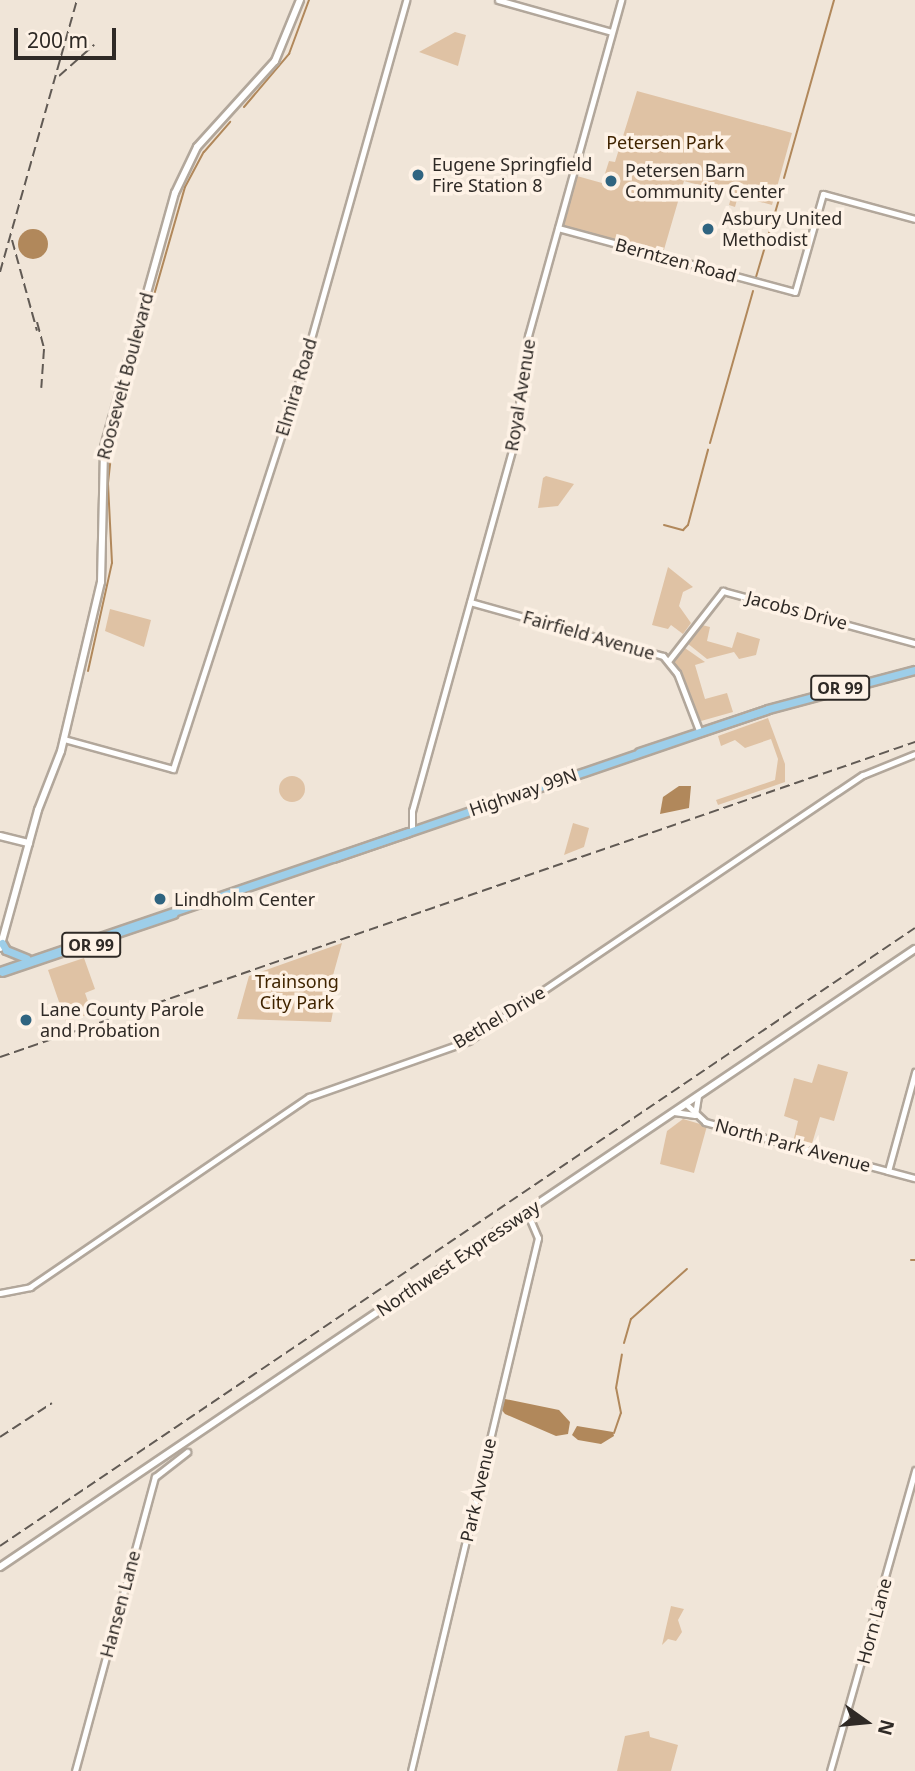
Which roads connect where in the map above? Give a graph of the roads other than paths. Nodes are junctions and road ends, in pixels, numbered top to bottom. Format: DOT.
graph roads {
  1 [pos="300,0"];
  2 [pos="406,0"];
  3 [pos="498,0"];
  4 [pos="621,0"];
  5 [pos="612,32"];
  6 [pos="915,219"];
  7 [pos="558,228"];
  8 [pos="470,602"];
  9 [pos="915,643"];
  10 [pos="669,660"];
  11 [pos="915,670"];
  12 [pos="699,731"];
  13 [pos="64,739"];
  14 [pos="915,754"];
  15 [pos="410,831"];
  16 [pos="0,836"];
  17 [pos="29,843"];
  18 [pos="180,911"];
  19 [pos="1,946"];
  20 [pos="915,949"];
  21 [pos="30,958"];
  22 [pos="0,972"];
  23 [pos="915,1072"];
  24 [pos="698,1096"];
  25 [pos="686,1104"];
  26 [pos="674,1112"];
  27 [pos="695,1115"];
  28 [pos="888,1171"];
  29 [pos="915,1178"];
  30 [pos="527,1212"];
  31 [pos="0,1293"];
  32 [pos="187,1452"];
  33 [pos="915,1470"];
  34 [pos="0,1567"];
  35 [pos="75,1771"];
  36 [pos="411,1771"];
  37 [pos="830,1771"];
  1 -- 13 [label="main road, Roosevelt Boulevard"];
  2 -- 13 [label="street, Elmira Road"];
  3 -- 5 [label="street"];
  4 -- 5 [label="street, Royal Avenue"];
  5 -- 7 [label="street, Royal Avenue"];
  6 -- 7 [label="street, Berntzen Road"];
  7 -- 8 [label="street, Royal Avenue"];
  8 -- 10 [label="street, Fairfield Avenue"];
  8 -- 15 [label="street, Royal Avenue"];
  9 -- 10 [label="street, Jacobs Drive"];
  10 -- 12 [label="street, Fairfield Avenue"];
  11 -- 12 [label="main road, Highway 99N / OR 99"];
  12 -- 15 [label="main road, Highway 99N / OR 99"];
  13 -- 17 [label="main road, Roosevelt Boulevard"];
  14 -- 31 [label="street, Bethel Drive"];
  15 -- 18 [label="main road, Highway 99N / OR 99"];
  16 -- 17 [label="main road"];
  17 -- 19 [label="main road, Roosevelt Boulevard"];
  18 -- 21 [label="main road, Highway 99N / OR 99"];
  18 -- 22 [label="main road, Highway 99N / OR 99"];
  19 -- 21 [label="main road"];
  20 -- 24 [label="main road, Northwest Expressway"];
  21 -- 22 [label="main road, Highway 99N / OR 99"];
  23 -- 28 [label="street, North Park Avenue"];
  24 -- 25 [label="main road, Northwest Expressway"];
  24 -- 27 [label="street"];
  25 -- 26 [label="main road, Northwest Expressway"];
  25 -- 27 [label="street, North Park Avenue"];
  26 -- 27 [label="street"];
  26 -- 30 [label="main road, Northwest Expressway"];
  27 -- 28 [label="street, North Park Avenue"];
  28 -- 29 [label="street"];
  30 -- 34 [label="main road, Northwest Expressway"];
  30 -- 36 [label="street, Park Avenue"];
  32 -- 35 [label="street, Hansen Lane"];
  33 -- 37 [label="street, Horn Lane"];
}
